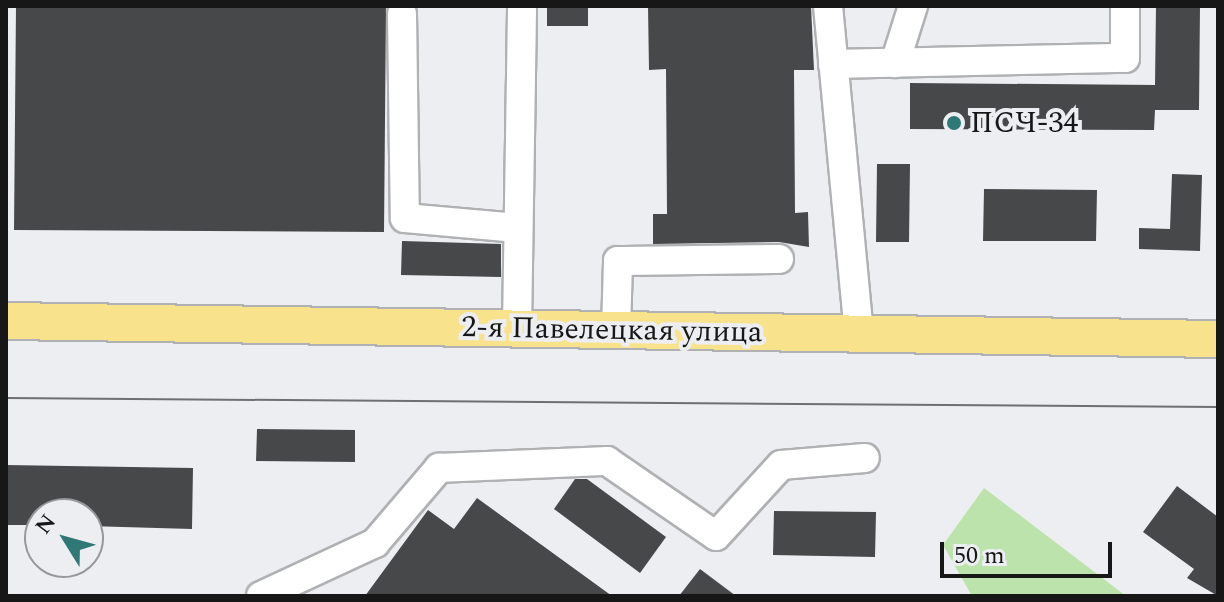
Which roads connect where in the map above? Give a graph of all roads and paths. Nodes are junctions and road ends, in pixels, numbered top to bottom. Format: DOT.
graph roads {
  1 [pos="522,6"];
  2 [pos="828,6"];
  3 [pos="913,6"];
  4 [pos="1125,6"];
  5 [pos="402,14"];
  6 [pos="895,63"];
  7 [pos="833,64"];
  8 [pos="518,228"];
  9 [pos="779,259"];
  10 [pos="6,321"];
  11 [pos="517,329"];
  12 [pos="616,330"];
  13 [pos="859,334"];
  14 [pos="1218,339"];
  15 [pos="865,458"];
  16 [pos="261,596"];
  1 -- 8 [label="lane"];
  2 -- 7 [label="lane"];
  3 -- 6 [label="lane"];
  4 -- 6 [label="lane"];
  5 -- 8 [label="lane"];
  6 -- 7 [label="lane"];
  7 -- 13 [label="lane"];
  8 -- 11 [label="lane"];
  9 -- 12 [label="lane"];
  10 -- 11 [label="main road, 2-я Павелецкая улица"];
  11 -- 12 [label="main road, 2-я Павелецкая улица"];
  12 -- 13 [label="main road, 2-я Павелецкая улица"];
  13 -- 14 [label="main road, 2-я Павелецкая улица"];
  15 -- 16 [label="lane"];
}
